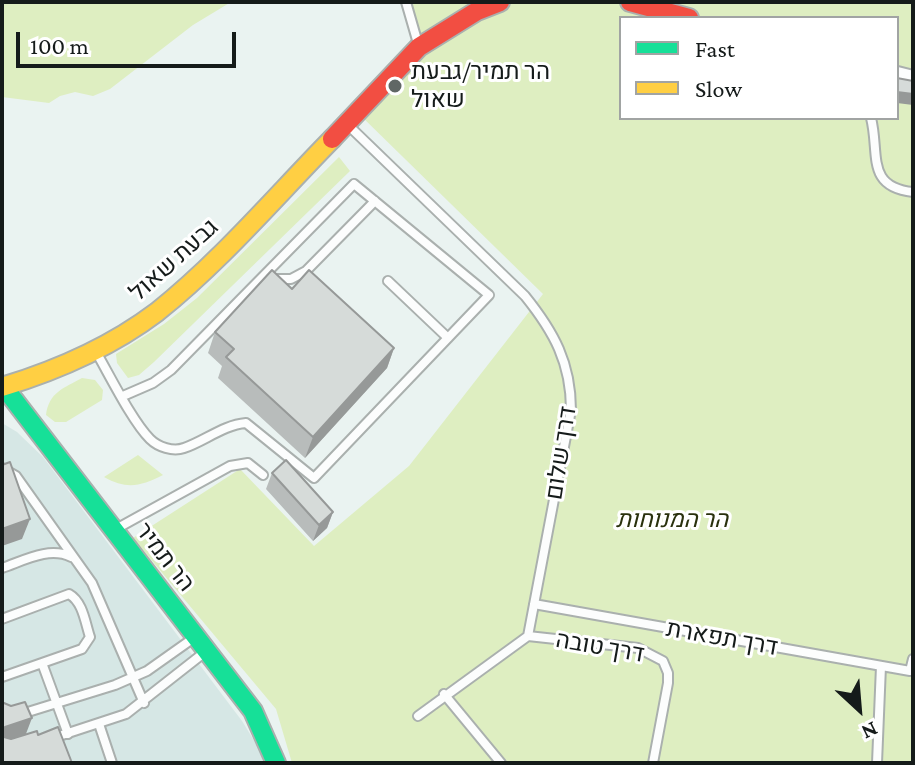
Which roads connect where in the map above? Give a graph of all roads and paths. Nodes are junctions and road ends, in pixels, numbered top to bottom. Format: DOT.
graph roads {
  1 [pos="406,2"];
  2 [pos="500,2"];
  3 [pos="630,2"];
  4 [pos="682,16"];
  5 [pos="419,47"];
  6 [pos="871,120"];
  7 [pos="347,125"];
  8 [pos="913,192"];
  9 [pos="375,201"];
  10 [pos="261,279"];
  11 [pos="388,281"];
  12 [pos="448,338"];
  13 [pos="94,350"];
  14 [pos="3,387"];
  15 [pos="123,396"];
  16 [pos="2,468"];
  17 [pos="263,475"];
  18 [pos="114,530"];
  19 [pos="75,559"];
  20 [pos="2,568"];
  21 [pos="534,604"];
  22 [pos="2,619"];
  23 [pos="528,636"];
  24 [pos="202,644"];
  25 [pos="913,659"];
  26 [pos="42,663"];
  27 [pos="881,666"];
  28 [pos="2,677"];
  29 [pos="134,677"];
  30 [pos="444,694"];
  31 [pos="144,703"];
  32 [pos="56,704"];
  33 [pos="418,716"];
  34 [pos="2,720"];
  35 [pos="99,724"];
  36 [pos="68,734"];
  37 [pos="41,741"];
  38 [pos="112,763"];
  39 [pos="276,763"];
  40 [pos="501,763"];
  41 [pos="653,763"];
  42 [pos="877,763"];
  1 -- 5 [label="lane"];
  2 -- 5 [label="street, גבעת שאול"];
  3 -- 4 [label="street"];
  5 -- 7 [label="street, גבעת שאול"];
  6 -- 8 [label="lane"];
  7 -- 13 [label="street, גבעת שאול"];
  7 -- 21 [label="lane, דרך שלום"];
  9 -- 10 [label="lane"];
  9 -- 10 [label="lane"];
  9 -- 12 [label="lane"];
  10 -- 15 [label="lane"];
  11 -- 12 [label="lane"];
  12 -- 15 [label="lane"];
  13 -- 14 [label="street, גבעת שאול"];
  13 -- 15 [label="lane"];
  14 -- 18 [label="street, הר תמיר"];
  16 -- 19 [label="lane"];
  17 -- 18 [label="lane"];
  18 -- 24 [label="street, הר תמיר"];
  19 -- 20 [label="lane"];
  19 -- 29 [label="lane"];
  21 -- 23 [label="lane, דרך שלום"];
  21 -- 27 [label="lane, דרך תפארת"];
  22 -- 26 [label="lane"];
  23 -- 30 [label="lane"];
  23 -- 41 [label="lane, דרך טובה"];
  24 -- 29 [label="lane"];
  24 -- 31 [label="lane"];
  24 -- 39 [label="street, הר תמיר"];
  25 -- 27 [label="lane, דרך תפארת"];
  26 -- 28 [label="lane"];
  26 -- 32 [label="lane"];
  27 -- 42 [label="lane"];
  29 -- 31 [label="lane"];
  29 -- 32 [label="lane"];
  30 -- 33 [label="lane"];
  30 -- 40 [label="lane"];
  31 -- 35 [label="lane"];
  32 -- 34 [label="lane"];
  32 -- 36 [label="lane"];
  35 -- 36 [label="lane"];
  35 -- 38 [label="lane"];
  36 -- 37 [label="lane"];
}
